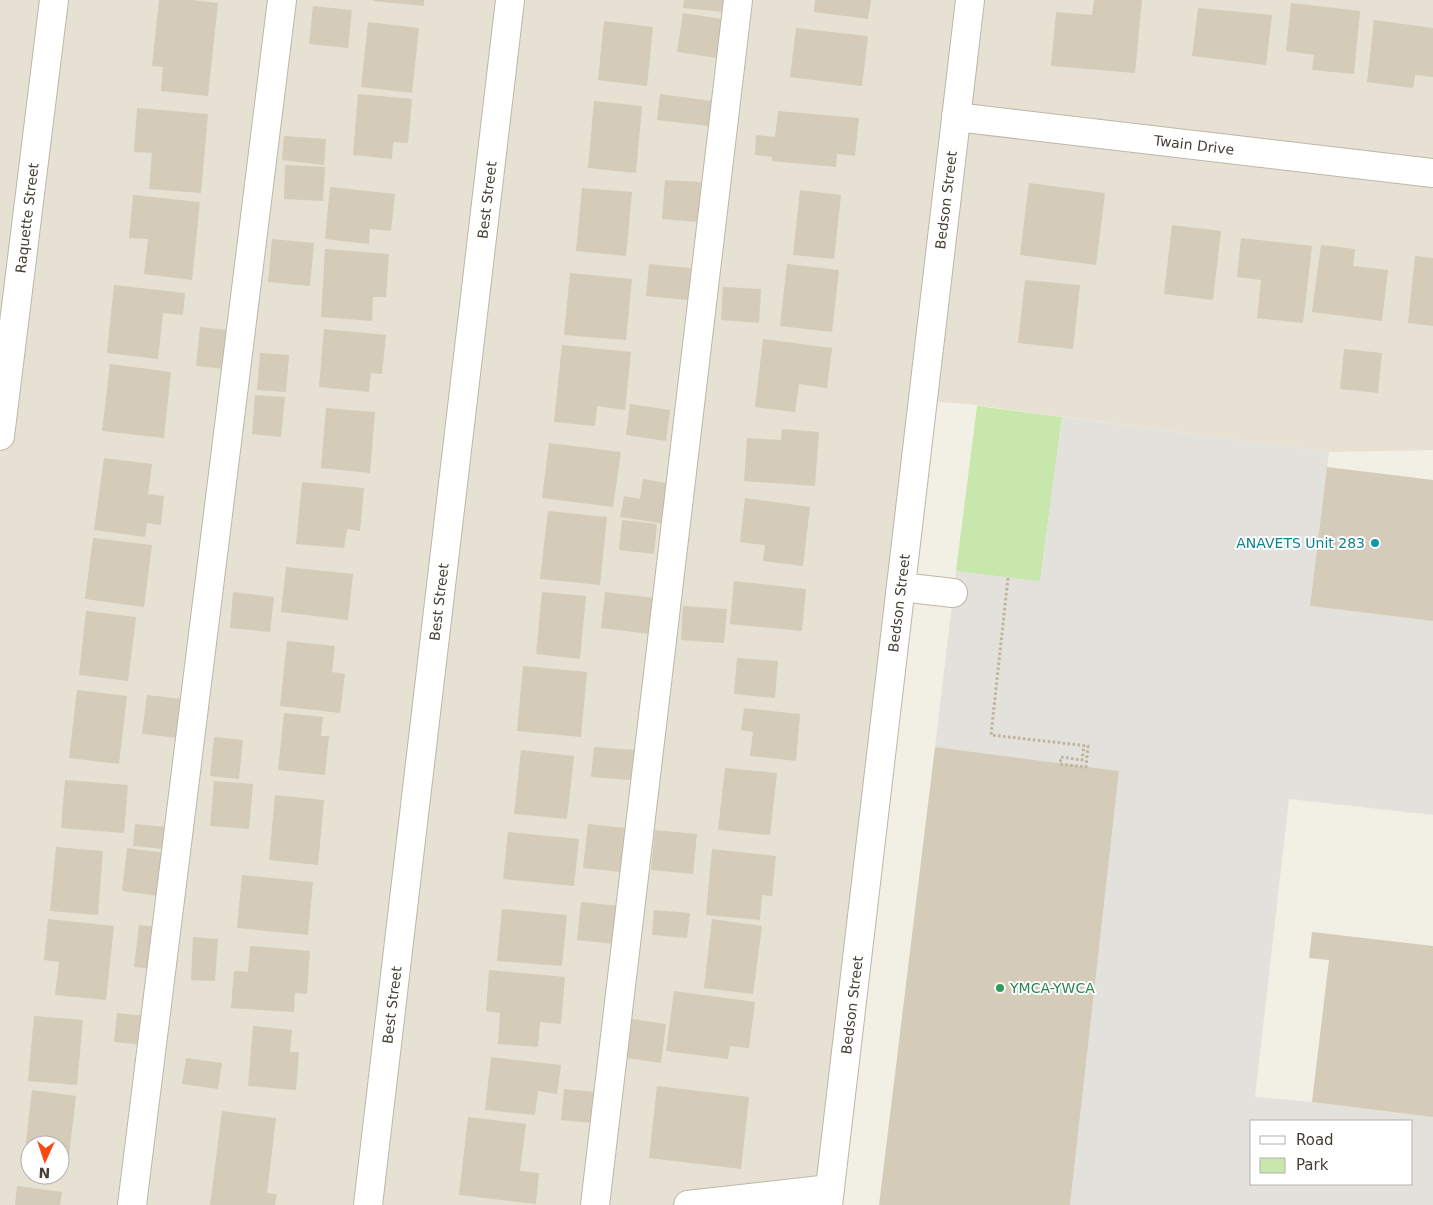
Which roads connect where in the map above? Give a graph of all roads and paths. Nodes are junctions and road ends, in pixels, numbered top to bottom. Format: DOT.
graph roads {
  1 [pos="54,0"];
  2 [pos="282,0"];
  3 [pos="510,0"];
  4 [pos="738,0"];
  5 [pos="970,0"];
  6 [pos="956,117"];
  7 [pos="1433,173"];
  8 [pos="0,436"];
  9 [pos="1008,578"];
  10 [pos="901,587"];
  11 [pos="953,593"];
  12 [pos="1084,746"];
  13 [pos="829,1197"];
  14 [pos="132,1205"];
  15 [pos="368,1205"];
  16 [pos="595,1205"];
  17 [pos="688,1205"];
  1 -- 8 [label="street, Raquette Street"];
  2 -- 14 [label="street"];
  3 -- 15 [label="street, Best Street"];
  4 -- 16 [label="street"];
  5 -- 6 [label="street, Bedson Street"];
  6 -- 7 [label="street, Twain Drive"];
  6 -- 10 [label="street, Bedson Street"];
  9 -- 12 [label="path"];
  10 -- 11 [label="street"];
  10 -- 13 [label="street, Bedson Street"];
  12 -- 12 [label="path"];
  13 -- 17 [label="street"];
}
